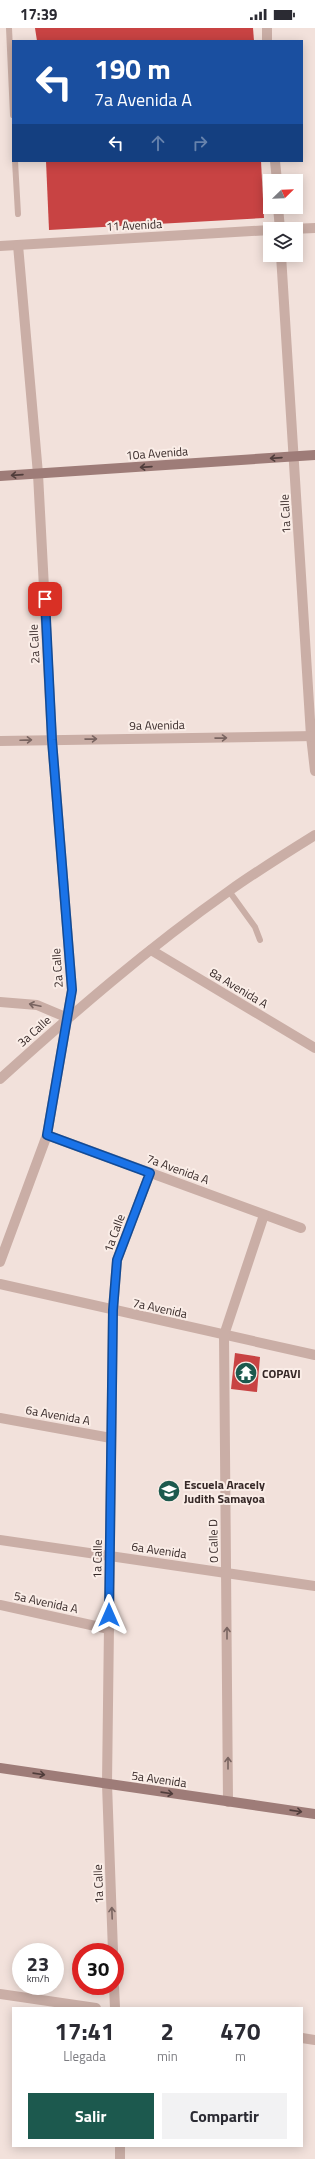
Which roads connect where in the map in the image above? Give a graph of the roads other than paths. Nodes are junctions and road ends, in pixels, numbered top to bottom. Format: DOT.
graph roads {
  1 [pos="9,28"];
  2 [pos="266,28"];
  3 [pos="267,40"];
  4 [pos="12,93"];
  5 [pos="15,162"];
  6 [pos="275,162"];
  7 [pos="276,174"];
  8 [pos="18,214"];
  9 [pos="303,228"];
  10 [pos="315,228"];
  11 [pos="263,230"];
  12 [pos="18,245"];
  13 [pos="0,246"];
  14 [pos="282,262"];
  15 [pos="315,456"];
  16 [pos="294,457"];
  17 [pos="38,474"];
  18 [pos="0,476"];
  19 [pos="313,736"];
  20 [pos="52,740"];
  21 [pos="0,741"];
  22 [pos="315,771"];
  23 [pos="315,834"];
  24 [pos="229,891"];
  25 [pos="260,940"];
  26 [pos="151,950"];
  27 [pos="0,1002"];
  28 [pos="68,1018"];
  29 [pos="315,1048"];
  30 [pos="0,1080"];
  31 [pos="47,1135"];
  32 [pos="150,1173"];
  33 [pos="264,1215"];
  34 [pos="301,1228"];
  35 [pos="0,1262"];
  36 [pos="0,1284"];
  37 [pos="113,1310"];
  38 [pos="224,1335"];
  39 [pos="315,1355"];
  40 [pos="0,1418"];
  41 [pos="111,1438"];
  42 [pos="0,1540"];
  43 [pos="110,1556"];
  44 [pos="226,1573"];
  45 [pos="315,1586"];
  46 [pos="0,1605"];
  47 [pos="109,1629"];
  48 [pos="0,1768"];
  49 [pos="107,1784"];
  50 [pos="228,1802"];
  51 [pos="315,1814"];
  52 [pos="113,1943"];
  53 [pos="0,1994"];
  54 [pos="114,1995"];
  55 [pos="89,2007"];
  56 [pos="115,2007"];
  57 [pos="303,2038"];
  58 [pos="315,2040"];
  59 [pos="120,2147"];
  60 [pos="120,2159"];
  1 -- 4 [label="lane"];
  2 -- 3 [label="street"];
  5 -- 8 [label="lane"];
  6 -- 7 [label="street"];
  9 -- 10 [label="street"];
  11 -- 12 [label="street, 11 Avenida"];
  12 -- 13 [label="street, 11 Avenida"];
  12 -- 17 [label="street, 2a Calle"];
  14 -- 16 [label="street, 1a Calle"];
  15 -- 16 [label="main road, 10a Avenida"];
  16 -- 17 [label="main road, 10a Avenida, one-way"];
  16 -- 19 [label="street, 1a Calle"];
  17 -- 18 [label="main road, 10a Avenida, one-way"];
  17 -- 20 [label="street, 2a Calle"];
  20 -- 19 [label="street, 9a Avenida, one-way"];
  19 -- 22 [label="street, 1a Calle"];
  21 -- 20 [label="street, 9a Avenida, one-way"];
  20 -- 28 [label="street, 2a Calle"];
  23 -- 24 [label="street"];
  24 -- 25 [label="lane"];
  24 -- 26 [label="street"];
  26 -- 28 [label="street"];
  26 -- 29 [label="street, 8a Avenida A"];
  28 -- 27 [label="street, one-way"];
  28 -- 30 [label="street, 3a Calle"];
  28 -- 31 [label="street, 2a Calle"];
  31 -- 32 [label="street, 7a Avenida A"];
  31 -- 35 [label="street, 2a Calle"];
  32 -- 33 [label="street, 7a Avenida A"];
  32 -- 37 [label="street, 1a Calle"];
  33 -- 34 [label="street, 7a Avenida A"];
  33 -- 38 [label="street, 0 Calle D"];
  36 -- 37 [label="street, 7a Avenida"];
  37 -- 38 [label="street, 7a Avenida"];
  37 -- 41 [label="street, 1a Calle"];
  38 -- 39 [label="street, 7a Avenida"];
  38 -- 44 [label="street, 0 Calle D"];
  40 -- 41 [label="street, 6a Avenida A"];
  41 -- 43 [label="street, 1a Calle"];
  42 -- 43 [label="street, 6a Avenida"];
  43 -- 44 [label="street, 6a Avenida"];
  43 -- 47 [label="street, 1a Calle"];
  44 -- 45 [label="street, 6a Avenida"];
  50 -- 44 [label="street, 0 Calle D, one-way"];
  46 -- 47 [label="street, 5a Avenida A"];
  47 -- 49 [label="street, 1a Calle"];
  48 -- 49 [label="main road, 5a Avenida, one-way"];
  49 -- 50 [label="main road, 5a Avenida, one-way"];
  52 -- 49 [label="street, 1a Calle, one-way"];
  50 -- 51 [label="main road, 5a Avenida, one-way"];
  53 -- 55 [label="street"];
  54 -- 56 [label="street"];
  57 -- 58 [label="street"];
  59 -- 60 [label="street"];
}
